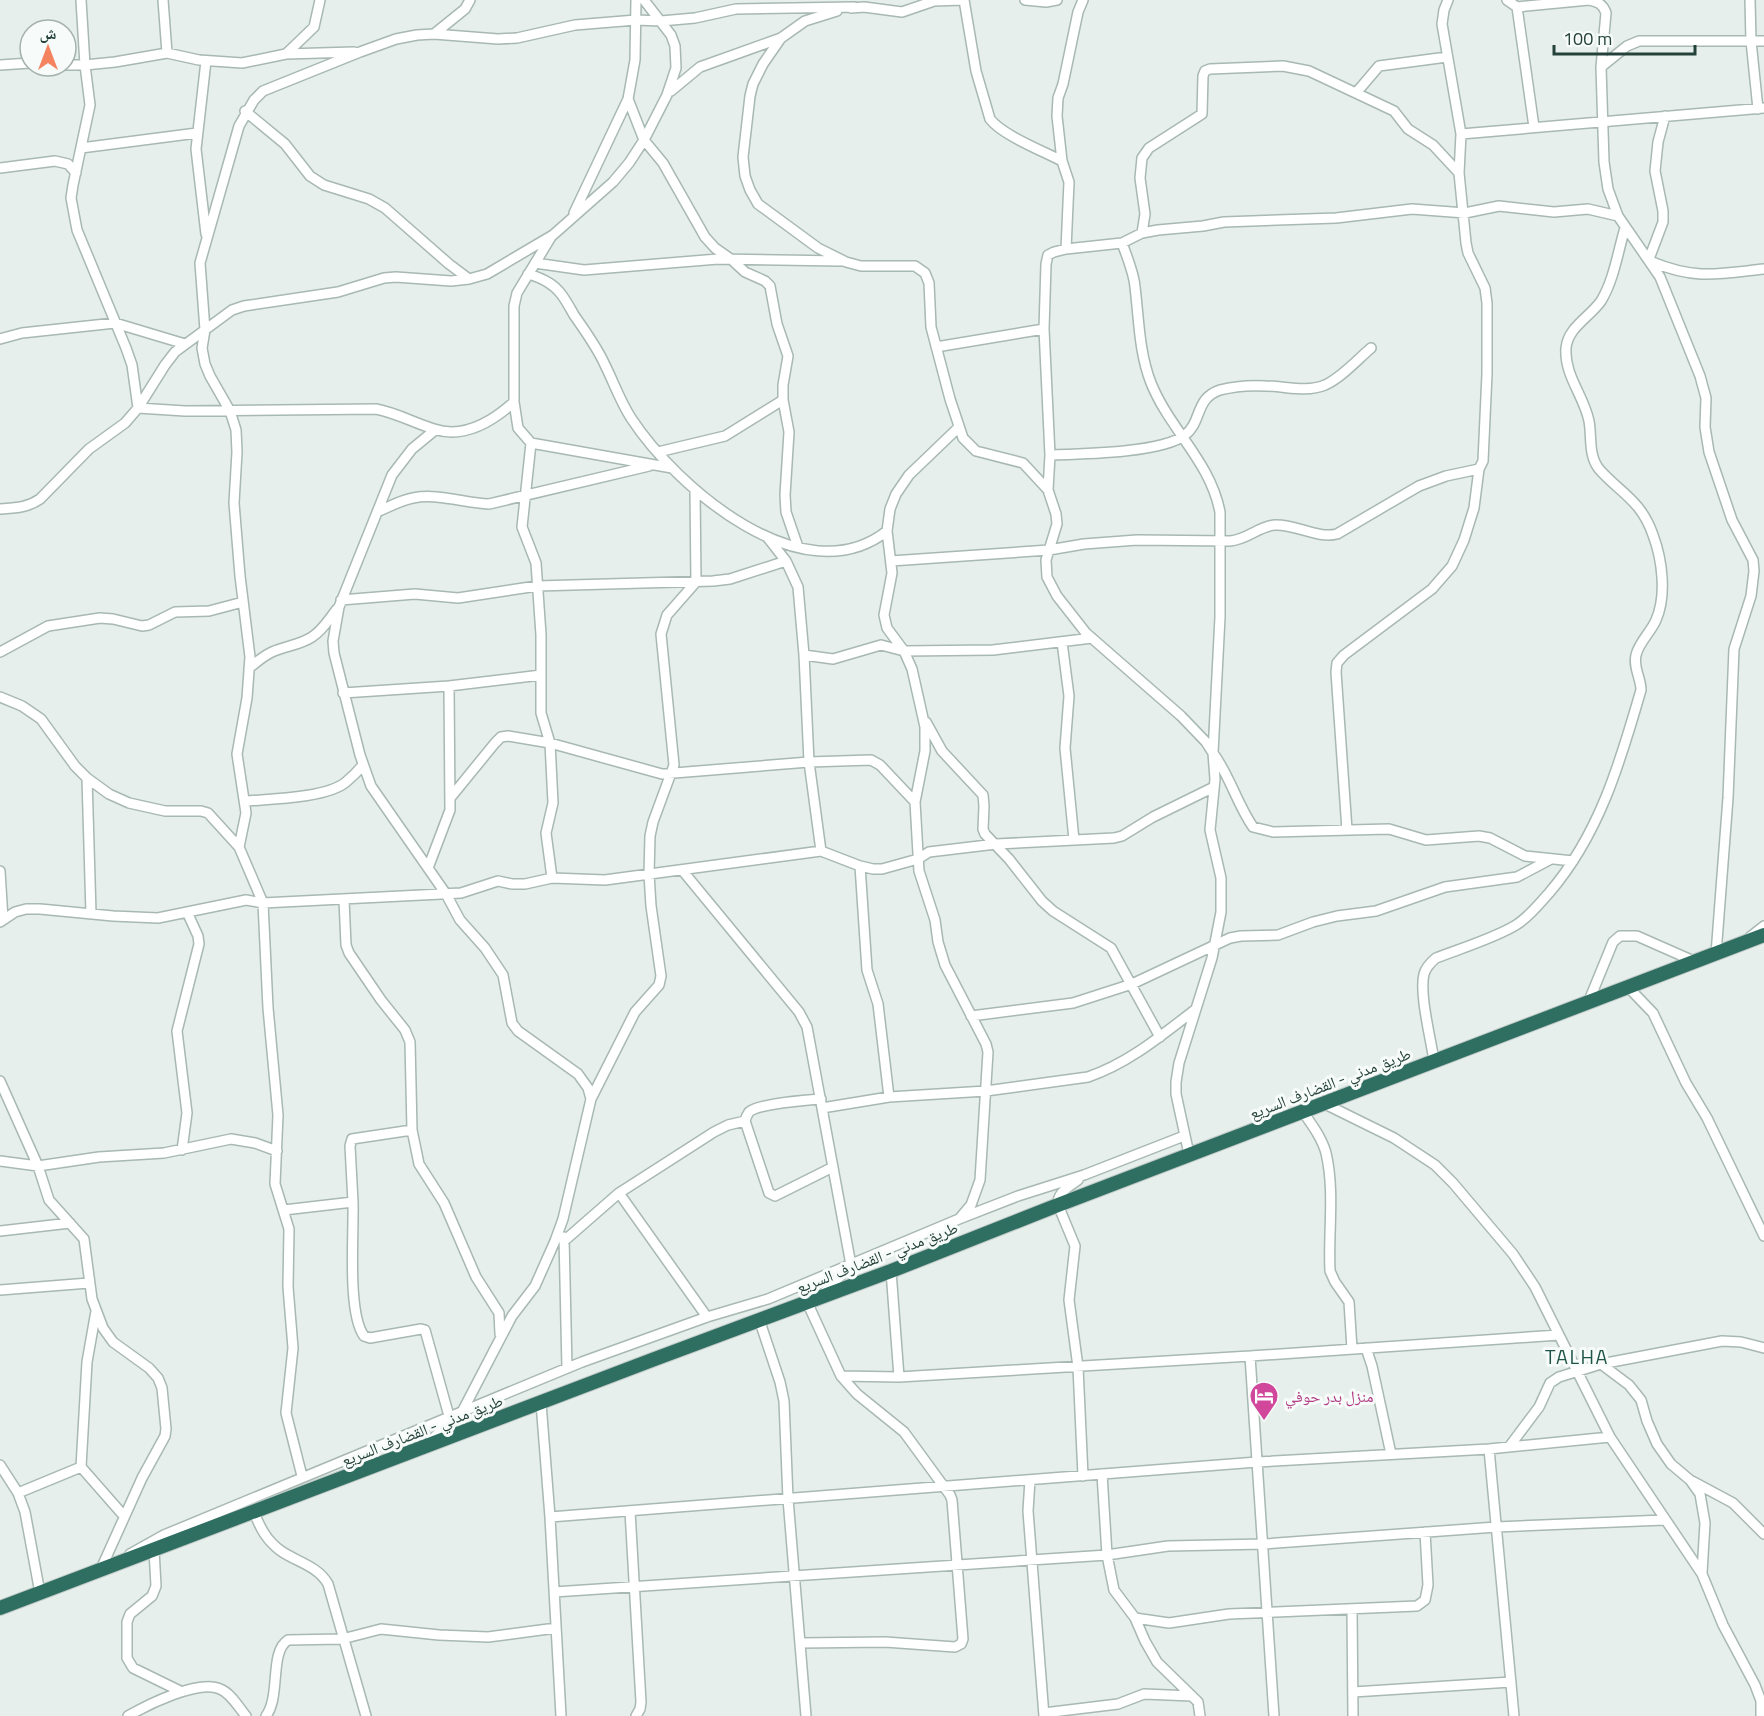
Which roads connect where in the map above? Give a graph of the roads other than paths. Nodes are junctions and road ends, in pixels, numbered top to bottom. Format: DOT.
graph roads {
  1 [pos="81,0"];
  2 [pos="163,0"];
  3 [pos="320,0"];
  4 [pos="470,0"];
  5 [pos="636,0"];
  6 [pos="644,0"];
  7 [pos="964,0"];
  8 [pos="1027,0"];
  9 [pos="1057,0"];
  10 [pos="1083,0"];
  11 [pos="1448,0"];
  12 [pos="1507,0"];
  13 [pos="1750,0"];
  14 [pos="747,4"];
  15 [pos="861,5"];
  16 [pos="1517,7"];
  17 [pos="636,20"];
  18 [pos="661,21"];
  19 [pos="434,34"];
  20 [pos="781,38"];
  21 [pos="1751,41"];
  22 [pos="1764,41"];
  23 [pos="360,52"];
  24 [pos="167,53"];
  25 [pos="286,54"];
  26 [pos="1447,57"];
  27 [pos="206,61"];
  28 [pos="18,64"];
  29 [pos="0,65"];
  30 [pos="78,65"];
  31 [pos="85,65"];
  32 [pos="1601,67"];
  33 [pos="1356,93"];
  34 [pos="667,95"];
  35 [pos="628,99"];
  36 [pos="1761,108"];
  37 [pos="246,111"];
  38 [pos="1665,116"];
  39 [pos="1604,120"];
  40 [pos="1534,127"];
  41 [pos="197,133"];
  42 [pos="1461,134"];
  43 [pos="644,140"];
  44 [pos="81,148"];
  45 [pos="1062,161"];
  46 [pos="0,168"];
  47 [pos="76,172"];
  48 [pos="1459,173"];
  49 [pos="1465,213"];
  50 [pos="573,216"];
  51 [pos="1618,216"];
  52 [pos="1625,228"];
  53 [pos="1142,233"];
  54 [pos="553,235"];
  55 [pos="207,238"];
  56 [pos="1122,243"];
  57 [pos="1066,249"];
  58 [pos="732,260"];
  59 [pos="846,261"];
  60 [pos="1650,261"];
  61 [pos="535,263"];
  62 [pos="1764,269"];
  63 [pos="528,274"];
  64 [pos="469,279"];
  65 [pos="116,323"];
  66 [pos="1044,329"];
  67 [pos="205,330"];
  68 [pos="0,339"];
  69 [pos="185,344"];
  70 [pos="936,347"];
  71 [pos="1371,348"];
  72 [pos="783,400"];
  73 [pos="514,402"];
  74 [pos="138,408"];
  75 [pos="230,411"];
  76 [pos="959,427"];
  77 [pos="435,430"];
  78 [pos="1183,437"];
  79 [pos="531,443"];
  80 [pos="658,452"];
  81 [pos="1050,455"];
  82 [pos="654,465"];
  83 [pos="672,468"];
  84 [pos="1479,469"];
  85 [pos="695,490"];
  86 [pos="1048,490"];
  87 [pos="525,496"];
  88 [pos="0,509"];
  89 [pos="377,512"];
  90 [pos="886,531"];
  91 [pos="768,538"];
  92 [pos="1220,541"];
  93 [pos="798,547"];
  94 [pos="1049,550"];
  95 [pos="786,561"];
  96 [pos="891,561"];
  97 [pos="696,582"];
  98 [pos="537,586"];
  99 [pos="243,602"];
  100 [pos="340,604"];
  101 [pos="1092,638"];
  102 [pos="1062,642"];
  103 [pos="904,651"];
  104 [pos="0,652"];
  105 [pos="804,655"];
  106 [pos="249,668"];
  107 [pos="540,675"];
  108 [pos="449,686"];
  109 [pos="344,693"];
  110 [pos="0,697"];
  111 [pos="923,718"];
  112 [pos="550,742"];
  113 [pos="1213,753"];
  114 [pos="809,762"];
  115 [pos="363,765"];
  116 [pos="673,774"];
  117 [pos="87,778"];
  118 [pos="1214,787"];
  119 [pos="451,797"];
  120 [pos="246,801"];
  121 [pos="915,802"];
  122 [pos="1347,830"];
  123 [pos="1074,840"];
  124 [pos="996,844"];
  125 [pos="239,847"];
  126 [pos="821,851"];
  127 [pos="1551,859"];
  128 [pos="918,860"];
  129 [pos="1573,861"];
  130 [pos="860,866"];
  131 [pos="428,868"];
  132 [pos="682,870"];
  133 [pos="0,872"];
  134 [pos="649,874"];
  135 [pos="552,878"];
  136 [pos="446,894"];
  137 [pos="344,900"];
  138 [pos="263,903"];
  139 [pos="187,912"];
  140 [pos="91,914"];
  141 [pos="2,920"];
  142 [pos="1764,926"];
  143 [pos="1764,934"];
  144 [pos="1215,944"];
  145 [pos="1738,945"];
  146 [pos="1716,954"];
  147 [pos="1696,962"];
  148 [pos="1132,984"];
  149 [pos="1628,987"];
  150 [pos="1588,1003"];
  151 [pos="1196,1009"];
  152 [pos="971,1016"];
  153 [pos="1160,1037"];
  154 [pos="1434,1061"];
  155 [pos="0,1081"];
  156 [pos="986,1091"];
  157 [pos="889,1097"];
  158 [pos="591,1099"];
  159 [pos="822,1103"];
  160 [pos="1324,1104"];
  161 [pos="1303,1112"];
  162 [pos="745,1121"];
  163 [pos="412,1130"];
  164 [pos="1184,1136"];
  165 [pos="182,1150"];
  166 [pos="277,1151"];
  167 [pos="1189,1154"];
  168 [pos="0,1161"];
  169 [pos="38,1166"];
  170 [pos="833,1167"];
  171 [pos="1084,1175"];
  172 [pos="620,1193"];
  173 [pos="353,1202"];
  174 [pos="1058,1204"];
  175 [pos="284,1210"];
  176 [pos="563,1219"];
  177 [pos="959,1219"];
  178 [pos="70,1223"];
  179 [pos="0,1231"];
  180 [pos="1764,1236"];
  181 [pos="564,1241"];
  182 [pos="851,1265"];
  183 [pos="891,1271"];
  184 [pos="89,1283"];
  185 [pos="0,1290"];
  186 [pos="822,1296"];
  187 [pos="807,1302"];
  188 [pos="96,1311"];
  189 [pos="707,1317"];
  190 [pos="759,1319"];
  191 [pos="1559,1335"];
  192 [pos="499,1339"];
  193 [pos="1366,1348"];
  194 [pos="1764,1348"];
  195 [pos="1352,1349"];
  196 [pos="1250,1356"];
  197 [pos="1601,1364"];
  198 [pos="1078,1366"];
  199 [pos="567,1368"];
  200 [pos="1576,1370"];
  201 [pos="841,1376"];
  202 [pos="899,1377"];
  203 [pos="541,1403"];
  204 [pos="463,1410"];
  205 [pos="449,1416"];
  206 [pos="1610,1437"];
  207 [pos="1509,1447"];
  208 [pos="423,1448"];
  209 [pos="1489,1449"];
  210 [pos="1391,1454"];
  211 [pos="1257,1462"];
  212 [pos="0,1465"];
  213 [pos="81,1467"];
  214 [pos="1102,1474"];
  215 [pos="302,1476"];
  216 [pos="1083,1476"];
  217 [pos="1030,1480"];
  218 [pos="1690,1480"];
  219 [pos="945,1487"];
  220 [pos="18,1493"];
  221 [pos="788,1499"];
  222 [pos="630,1511"];
  223 [pos="254,1512"];
  224 [pos="124,1516"];
  225 [pos="550,1517"];
  226 [pos="1664,1520"];
  227 [pos="1496,1527"];
  228 [pos="1425,1532"];
  229 [pos="1764,1534"];
  230 [pos="1264,1544"];
  231 [pos="154,1550"];
  232 [pos="1107,1554"];
  233 [pos="1032,1560"];
  234 [pos="115,1565"];
  235 [pos="958,1565"];
  236 [pos="100,1571"];
  237 [pos="1702,1574"];
  238 [pos="795,1576"];
  239 [pos="634,1587"];
  240 [pos="554,1592"];
  241 [pos="39,1593"];
  242 [pos="0,1608"];
  243 [pos="1352,1609"];
  244 [pos="1269,1613"];
  245 [pos="1135,1618"];
  246 [pos="556,1628"];
  247 [pos="342,1639"];
  248 [pos="801,1643"];
  249 [pos="1511,1683"];
  250 [pos="180,1691"];
  251 [pos="1353,1692"];
  252 [pos="1192,1696"];
  253 [pos="1044,1714"];
  254 [pos="128,1716"];
  255 [pos="246,1716"];
  256 [pos="266,1716"];
  257 [pos="366,1716"];
  258 [pos="561,1716"];
  259 [pos="636,1716"];
  260 [pos="806,1716"];
  261 [pos="1200,1716"];
  262 [pos="1274,1716"];
  263 [pos="1353,1716"];
  264 [pos="1514,1716"];
  265 [pos="1761,1716"];
  1 -- 31 [label="street"];
  2 -- 24 [label="street"];
  3 -- 25 [label="street"];
  4 -- 19 [label="street"];
  5 -- 17 [label="street"];
  6 -- 18 [label="street"];
  7 -- 15 [label="street"];
  7 -- 45 [label="street"];
  8 -- 9 [label="street"];
  10 -- 45 [label="street"];
  11 -- 26 [label="street"];
  12 -- 16 [label="street"];
  13 -- 21 [label="street"];
  14 -- 15 [label="street"];
  14 -- 18 [label="street"];
  15 -- 20 [label="street"];
  16 -- 32 [label="street"];
  16 -- 40 [label="street"];
  17 -- 18 [label="street"];
  17 -- 19 [label="street"];
  17 -- 35 [label="street"];
  18 -- 34 [label="street"];
  19 -- 23 [label="street"];
  20 -- 34 [label="street"];
  20 -- 59 [label="street"];
  21 -- 22 [label="street"];
  21 -- 32 [label="street"];
  21 -- 36 [label="street"];
  23 -- 25 [label="street"];
  23 -- 37 [label="street"];
  24 -- 27 [label="street"];
  24 -- 31 [label="street"];
  25 -- 27 [label="street"];
  26 -- 33 [label="street"];
  26 -- 42 [label="street"];
  27 -- 41 [label="street"];
  28 -- 29 [label="street"];
  30 -- 31 [label="street"];
  31 -- 44 [label="street"];
  32 -- 39 [label="street"];
  33 -- 48 [label="street"];
  33 -- 53 [label="street"];
  34 -- 43 [label="street"];
  35 -- 43 [label="street"];
  35 -- 50 [label="street"];
  36 -- 38 [label="street"];
  37 -- 55 [label="street"];
  37 -- 64 [label="street"];
  38 -- 39 [label="street"];
  38 -- 60 [label="street"];
  39 -- 40 [label="street"];
  39 -- 51 [label="street"];
  40 -- 42 [label="street"];
  41 -- 44 [label="street"];
  41 -- 55 [label="street"];
  42 -- 48 [label="street"];
  43 -- 50 [label="street"];
  43 -- 58 [label="street"];
  44 -- 47 [label="street"];
  45 -- 57 [label="street"];
  46 -- 47 [label="street"];
  47 -- 65 [label="street"];
  48 -- 49 [label="street"];
  49 -- 51 [label="street"];
  49 -- 53 [label="street"];
  49 -- 84 [label="street"];
  50 -- 54 [label="street"];
  51 -- 52 [label="street"];
  52 -- 60 [label="street"];
  52 -- 129 [label="street"];
  53 -- 56 [label="street"];
  54 -- 61 [label="street"];
  54 -- 64 [label="street"];
  55 -- 67 [label="street"];
  56 -- 57 [label="street"];
  56 -- 78 [label="street"];
  57 -- 66 [label="street"];
  58 -- 59 [label="street"];
  58 -- 61 [label="street"];
  58 -- 72 [label="street"];
  59 -- 70 [label="street"];
  60 -- 62 [label="street"];
  60 -- 146 [label="street"];
  61 -- 63 [label="street"];
  63 -- 73 [label="street"];
  63 -- 80 [label="street"];
  64 -- 67 [label="street"];
  65 -- 68 [label="street"];
  65 -- 69 [label="street"];
  65 -- 74 [label="street"];
  66 -- 70 [label="street"];
  66 -- 81 [label="street"];
  67 -- 69 [label="street"];
  67 -- 75 [label="street"];
  69 -- 74 [label="street"];
  70 -- 76 [label="street"];
  71 -- 78 [label="street"];
  72 -- 80 [label="street"];
  72 -- 93 [label="street"];
  73 -- 77 [label="street"];
  73 -- 79 [label="street"];
  74 -- 75 [label="street"];
  74 -- 88 [label="street"];
  75 -- 77 [label="street"];
  75 -- 99 [label="street"];
  76 -- 86 [label="street"];
  76 -- 90 [label="street"];
  77 -- 89 [label="street"];
  78 -- 81 [label="street"];
  78 -- 92 [label="street"];
  79 -- 82 [label="street"];
  79 -- 87 [label="street"];
  80 -- 83 [label="street"];
  81 -- 86 [label="street"];
  82 -- 83 [label="street"];
  82 -- 87 [label="street"];
  83 -- 85 [label="street"];
  84 -- 92 [label="street"];
  84 -- 122 [label="street"];
  85 -- 91 [label="street"];
  85 -- 97 [label="street"];
  86 -- 94 [label="street"];
  87 -- 89 [label="street"];
  87 -- 98 [label="street"];
  89 -- 100 [label="street"];
  90 -- 93 [label="street"];
  90 -- 96 [label="street"];
  91 -- 93 [label="street"];
  91 -- 95 [label="street"];
  92 -- 94 [label="street"];
  92 -- 113 [label="street"];
  94 -- 96 [label="street"];
  94 -- 101 [label="street"];
  95 -- 97 [label="street"];
  95 -- 105 [label="street"];
  96 -- 103 [label="street"];
  97 -- 98 [label="street"];
  97 -- 116 [label="street"];
  98 -- 100 [label="street"];
  98 -- 107 [label="street"];
  99 -- 104 [label="street"];
  99 -- 106 [label="street"];
  100 -- 106 [label="street"];
  100 -- 109 [label="street"];
  101 -- 102 [label="street"];
  101 -- 113 [label="street"];
  102 -- 103 [label="street"];
  102 -- 123 [label="street"];
  103 -- 105 [label="street"];
  103 -- 111 [label="street"];
  105 -- 114 [label="street"];
  106 -- 120 [label="street"];
  107 -- 108 [label="street"];
  107 -- 112 [label="street"];
  108 -- 109 [label="street"];
  108 -- 119 [label="street"];
  109 -- 115 [label="street"];
  110 -- 117 [label="street"];
  111 -- 121 [label="street"];
  111 -- 124 [label="street"];
  112 -- 116 [label="street"];
  112 -- 119 [label="street"];
  112 -- 135 [label="street"];
  113 -- 118 [label="street"];
  113 -- 122 [label="street"];
  114 -- 116 [label="street"];
  114 -- 121 [label="street"];
  114 -- 126 [label="street"];
  115 -- 120 [label="street"];
  115 -- 131 [label="street"];
  116 -- 134 [label="street"];
  117 -- 125 [label="street"];
  117 -- 140 [label="street"];
  118 -- 123 [label="street"];
  118 -- 144 [label="street"];
  119 -- 131 [label="street"];
  120 -- 125 [label="street"];
  121 -- 128 [label="street"];
  122 -- 127 [label="street"];
  123 -- 124 [label="street"];
  124 -- 128 [label="street"];
  124 -- 148 [label="street"];
  125 -- 138 [label="street"];
  126 -- 130 [label="street"];
  126 -- 132 [label="street"];
  127 -- 129 [label="street"];
  127 -- 144 [label="street"];
  128 -- 130 [label="street"];
  128 -- 152 [label="street"];
  129 -- 154 [label="street"];
  130 -- 157 [label="street"];
  131 -- 136 [label="street"];
  132 -- 134 [label="street"];
  132 -- 159 [label="street"];
  133 -- 141 [label="street"];
  134 -- 135 [label="street"];
  134 -- 158 [label="street"];
  135 -- 136 [label="street"];
  136 -- 137 [label="street"];
  136 -- 158 [label="street"];
  137 -- 138 [label="street"];
  137 -- 163 [label="street"];
  138 -- 139 [label="street"];
  138 -- 166 [label="street"];
  139 -- 140 [label="street"];
  139 -- 165 [label="street"];
  140 -- 141 [label="street"];
  142 -- 145 [label="street"];
  143 -- 145 [label="highway, طريق مدني - القضارف السريع"];
  144 -- 148 [label="street"];
  144 -- 151 [label="street"];
  145 -- 146 [label="highway, طريق مدني - القضارف السريع"];
  146 -- 147 [label="highway, طريق مدني - القضارف السريع"];
  147 -- 149 [label="highway, طريق مدني - القضارف السريع"];
  147 -- 150 [label="street"];
  148 -- 152 [label="street"];
  148 -- 153 [label="street"];
  149 -- 150 [label="highway, طريق مدني - القضارف السريع"];
  149 -- 180 [label="street"];
  150 -- 154 [label="highway, طريق مدني - القضارف السريع"];
  151 -- 153 [label="street"];
  151 -- 164 [label="street"];
  152 -- 156 [label="street"];
  153 -- 156 [label="street"];
  154 -- 160 [label="highway, طريق مدني - القضارف السريع"];
  155 -- 169 [label="street"];
  156 -- 157 [label="street"];
  156 -- 177 [label="street"];
  157 -- 159 [label="street"];
  158 -- 176 [label="street"];
  159 -- 162 [label="street"];
  159 -- 170 [label="street"];
  160 -- 161 [label="highway, طريق مدني - القضارف السريع"];
  160 -- 191 [label="street"];
  161 -- 167 [label="highway, طريق مدني - القضارف السريع"];
  161 -- 195 [label="street"];
  162 -- 170 [label="street"];
  162 -- 172 [label="street"];
  163 -- 173 [label="street"];
  163 -- 192 [label="street"];
  164 -- 167 [label="street"];
  164 -- 171 [label="street"];
  165 -- 166 [label="street"];
  165 -- 169 [label="street"];
  166 -- 175 [label="street"];
  167 -- 174 [label="highway, طريق مدني - القضارف السريع"];
  168 -- 169 [label="street"];
  169 -- 178 [label="street"];
  170 -- 182 [label="street"];
  171 -- 174 [label="street"];
  171 -- 177 [label="street"];
  172 -- 181 [label="street"];
  172 -- 189 [label="street"];
  173 -- 175 [label="street"];
  173 -- 205 [label="street"];
  174 -- 183 [label="highway, طريق مدني - القضارف السريع"];
  174 -- 198 [label="street"];
  175 -- 215 [label="street"];
  176 -- 181 [label="street"];
  176 -- 192 [label="street"];
  177 -- 182 [label="street"];
  178 -- 179 [label="street"];
  178 -- 184 [label="street"];
  181 -- 199 [label="street"];
  182 -- 186 [label="street"];
  182 -- 189 [label="street"];
  183 -- 186 [label="highway, طريق مدني - القضارف السريع"];
  183 -- 202 [label="street"];
  184 -- 185 [label="street"];
  184 -- 188 [label="street"];
  186 -- 187 [label="highway, طريق مدني - القضارف السريع"];
  187 -- 190 [label="highway, طريق مدني - القضارف السريع"];
  187 -- 201 [label="street"];
  188 -- 213 [label="street"];
  188 -- 224 [label="street"];
  189 -- 199 [label="street"];
  190 -- 203 [label="highway, طريق مدني - القضارف السريع"];
  190 -- 221 [label="street"];
  191 -- 193 [label="street"];
  191 -- 200 [label="street"];
  192 -- 204 [label="street"];
  193 -- 195 [label="street"];
  193 -- 210 [label="street"];
  194 -- 197 [label="street"];
  195 -- 196 [label="street"];
  196 -- 198 [label="street"];
  196 -- 211 [label="street"];
  197 -- 200 [label="street"];
  197 -- 218 [label="street"];
  198 -- 202 [label="street"];
  198 -- 216 [label="street"];
  199 -- 204 [label="street"];
  200 -- 206 [label="street"];
  200 -- 207 [label="street"];
  201 -- 202 [label="street"];
  201 -- 219 [label="street"];
  203 -- 208 [label="highway, طريق مدني - القضارف السريع"];
  203 -- 225 [label="street"];
  204 -- 205 [label="street"];
  204 -- 208 [label="street"];
  205 -- 215 [label="street"];
  206 -- 207 [label="street"];
  206 -- 226 [label="street"];
  207 -- 209 [label="street"];
  208 -- 223 [label="highway, طريق مدني - القضارف السريع"];
  209 -- 210 [label="street"];
  209 -- 227 [label="street"];
  210 -- 211 [label="street"];
  211 -- 214 [label="street"];
  211 -- 230 [label="street"];
  212 -- 220 [label="street"];
  213 -- 220 [label="street"];
  213 -- 224 [label="street"];
  214 -- 216 [label="street"];
  214 -- 232 [label="street"];
  215 -- 234 [label="street"];
  216 -- 217 [label="street"];
  217 -- 219 [label="street"];
  217 -- 233 [label="street"];
  218 -- 229 [label="street"];
  218 -- 237 [label="street"];
  219 -- 221 [label="street"];
  219 -- 235 [label="street"];
  220 -- 241 [label="street"];
  221 -- 222 [label="street"];
  221 -- 238 [label="street"];
  222 -- 225 [label="street"];
  222 -- 239 [label="street"];
  223 -- 231 [label="highway, طريق مدني - القضارف السريع"];
  223 -- 247 [label="street"];
  224 -- 236 [label="street"];
  225 -- 240 [label="street"];
  226 -- 227 [label="street"];
  226 -- 237 [label="street"];
  227 -- 228 [label="street"];
  227 -- 249 [label="street"];
  228 -- 230 [label="street"];
  228 -- 243 [label="street"];
  230 -- 232 [label="street"];
  230 -- 244 [label="street"];
  231 -- 234 [label="highway, طريق مدني - القضارف السريع"];
  231 -- 250 [label="street"];
  232 -- 233 [label="street"];
  232 -- 245 [label="street"];
  233 -- 235 [label="street"];
  233 -- 253 [label="street"];
  234 -- 236 [label="highway, طريق مدني - القضارف السريع"];
  235 -- 238 [label="street"];
  235 -- 248 [label="street"];
  236 -- 241 [label="highway, طريق مدني - القضارف السريع"];
  237 -- 265 [label="street"];
  238 -- 239 [label="street"];
  238 -- 248 [label="street"];
  239 -- 240 [label="street"];
  239 -- 259 [label="street"];
  240 -- 246 [label="street"];
  241 -- 242 [label="highway, طريق مدني - القضارف السريع"];
  243 -- 244 [label="street"];
  243 -- 251 [label="street"];
  244 -- 245 [label="street"];
  244 -- 262 [label="street"];
  245 -- 252 [label="street"];
  246 -- 247 [label="street"];
  246 -- 258 [label="street"];
  247 -- 256 [label="street"];
  247 -- 257 [label="street"];
  248 -- 260 [label="street"];
  249 -- 251 [label="street"];
  249 -- 264 [label="street"];
  250 -- 254 [label="street"];
  250 -- 255 [label="street"];
  251 -- 263 [label="street"];
  252 -- 253 [label="street"];
  252 -- 261 [label="street"];
}
